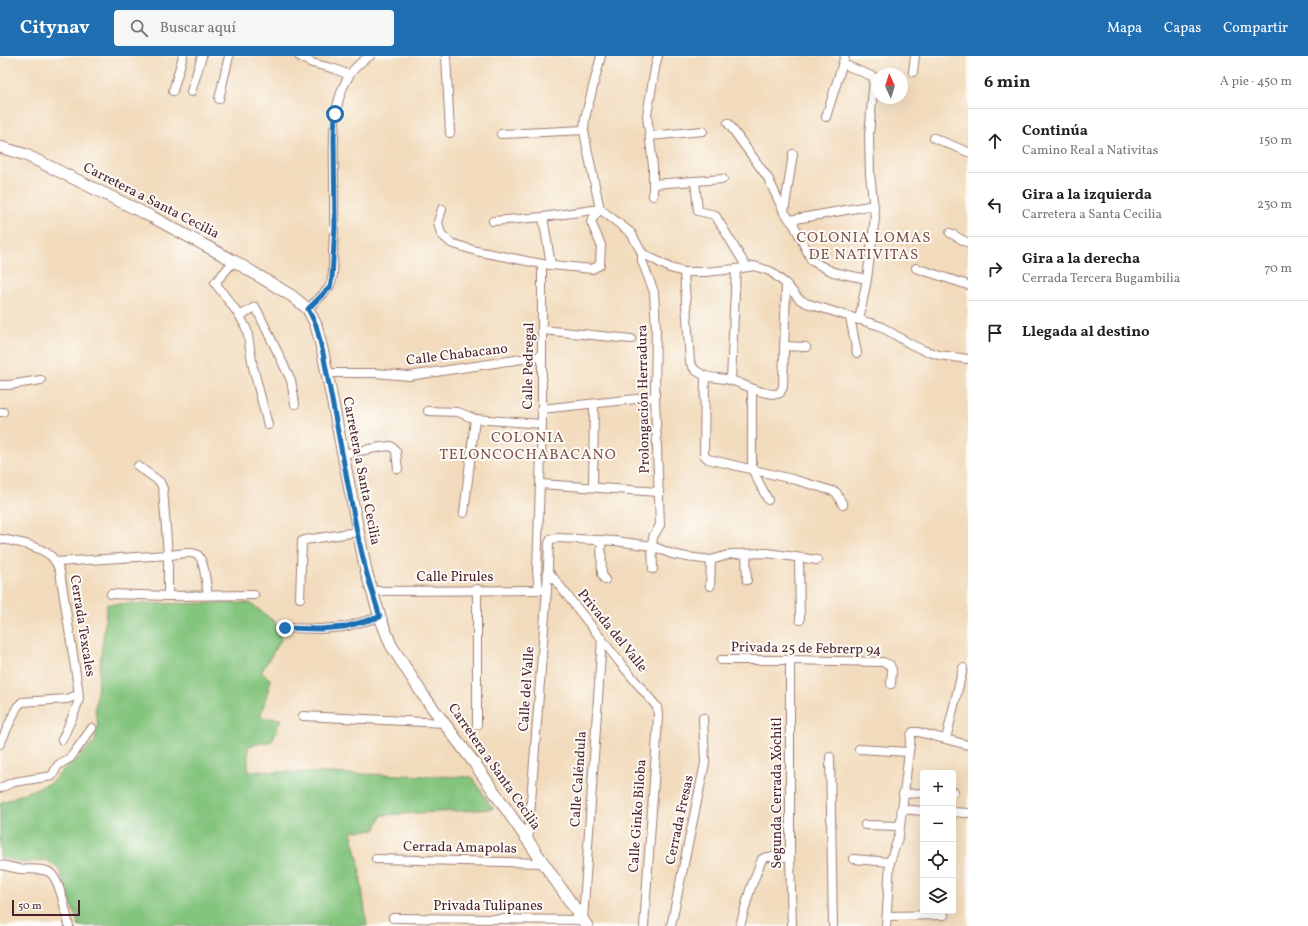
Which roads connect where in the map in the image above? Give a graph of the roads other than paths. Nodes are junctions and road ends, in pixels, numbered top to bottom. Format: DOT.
graph roads {
  1 [pos="183,56"];
  2 [pos="202,56"];
  3 [pos="229,56"];
  4 [pos="299,56"];
  5 [pos="370,56"];
  6 [pos="446,56"];
  7 [pos="601,56"];
  8 [pos="658,56"];
  9 [pos="915,56"];
  10 [pos="844,60"];
  11 [pos="913,72"];
  12 [pos="349,75"];
  13 [pos="173,91"];
  14 [pos="192,92"];
  15 [pos="219,99"];
  16 [pos="826,117"];
  17 [pos="728,123"];
  18 [pos="584,130"];
  19 [pos="703,131"];
  20 [pos="450,133"];
  21 [pos="501,134"];
  22 [pos="650,136"];
  23 [pos="934,138"];
  24 [pos="0,147"];
  25 [pos="968,152"];
  26 [pos="793,154"];
  27 [pos="723,179"];
  28 [pos="695,181"];
  29 [pos="653,184"];
  30 [pos="653,196"];
  31 [pos="874,205"];
  32 [pos="442,209"];
  33 [pos="600,209"];
  34 [pos="784,212"];
  35 [pos="543,217"];
  36 [pos="790,220"];
  37 [pos="493,221"];
  38 [pos="950,233"];
  39 [pos="968,243"];
  40 [pos="642,253"];
  41 [pos="234,261"];
  42 [pos="542,264"];
  43 [pos="551,264"];
  44 [pos="746,266"];
  45 [pos="916,268"];
  46 [pos="736,269"];
  47 [pos="684,272"];
  48 [pos="867,279"];
  49 [pos="786,284"];
  50 [pos="968,285"];
  51 [pos="308,309"];
  52 [pos="240,316"];
  53 [pos="850,317"];
  54 [pos="858,320"];
  55 [pos="543,330"];
  56 [pos="631,339"];
  57 [pos="784,346"];
  58 [pos="806,347"];
  59 [pos="857,353"];
  60 [pos="542,356"];
  61 [pos="968,359"];
  62 [pos="326,373"];
  63 [pos="705,376"];
  64 [pos="41,380"];
  65 [pos="730,380"];
  66 [pos="0,385"];
  67 [pos="752,389"];
  68 [pos="655,397"];
  69 [pos="295,404"];
  70 [pos="594,404"];
  71 [pos="541,409"];
  72 [pos="428,411"];
  73 [pos="475,419"];
  74 [pos="542,424"];
  75 [pos="268,425"];
  76 [pos="342,454"];
  77 [pos="138,466"];
  78 [pos="398,468"];
  79 [pos="752,469"];
  80 [pos="540,484"];
  81 [pos="594,487"];
  82 [pos="659,492"];
  83 [pos="768,500"];
  84 [pos="843,505"];
  85 [pos="464,513"];
  86 [pos="357,532"];
  87 [pos="0,539"];
  88 [pos="601,540"];
  89 [pos="652,546"];
  90 [pos="746,554"];
  91 [pos="168,556"];
  92 [pos="799,558"];
  93 [pos="711,560"];
  94 [pos="817,560"];
  95 [pos="56,562"];
  96 [pos="653,569"];
  97 [pos="548,571"];
  98 [pos="605,580"];
  99 [pos="747,580"];
  100 [pos="710,586"];
  101 [pos="477,589"];
  102 [pos="543,590"];
  103 [pos="372,591"];
  104 [pos="111,594"];
  105 [pos="208,595"];
  106 [pos="254,595"];
  107 [pos="168,596"];
  108 [pos="300,598"];
  109 [pos="380,617"];
  110 [pos="800,620"];
  111 [pos="285,628"];
  112 [pos="602,639"];
  113 [pos="721,660"];
  114 [pos="790,660"];
  115 [pos="963,668"];
  116 [pos="891,684"];
  117 [pos="78,695"];
  118 [pos="657,707"];
  119 [pos="303,716"];
  120 [pos="702,718"];
  121 [pos="445,723"];
  122 [pos="477,725"];
  123 [pos="92,728"];
  124 [pos="946,739"];
  125 [pos="62,740"];
  126 [pos="0,744"];
  127 [pos="968,745"];
  128 [pos="859,749"];
  129 [pos="908,752"];
  130 [pos="830,757"];
  131 [pos="0,788"];
  132 [pos="920,793"];
  133 [pos="903,794"];
  134 [pos="901,809"];
  135 [pos="920,811"];
  136 [pos="956,812"];
  137 [pos="967,813"];
  138 [pos="865,825"];
  139 [pos="900,826"];
  140 [pos="528,841"];
  141 [pos="790,857"];
  142 [pos="376,859"];
  143 [pos="853,859"];
  144 [pos="890,862"];
  145 [pos="543,863"];
  146 [pos="0,865"];
  147 [pos="944,915"];
  148 [pos="887,916"];
  149 [pos="393,918"];
  150 [pos="585,923"];
  151 [pos="741,925"];
  152 [pos="69,926"];
  153 [pos="644,926"];
  154 [pos="670,926"];
  155 [pos="792,926"];
  156 [pos="833,926"];
  157 [pos="886,926"];
  1 -- 13 [label="street"];
  2 -- 14 [label="street"];
  3 -- 15 [label="street"];
  4 -- 12 [label="street"];
  5 -- 12 [label="street"];
  6 -- 20 [label="street"];
  7 -- 18 [label="street"];
  8 -- 22 [label="street"];
  9 -- 11 [label="street"];
  10 -- 16 [label="street"];
  10 -- 31 [label="street"];
  12 -- 51 [label="street"];
  17 -- 34 [label="street"];
  18 -- 21 [label="street"];
  18 -- 33 [label="street"];
  19 -- 22 [label="street"];
  22 -- 29 [label="street"];
  23 -- 25 [label="street"];
  24 -- 41 [label="main road, Carretera a Santa Cecilia"];
  26 -- 34 [label="street"];
  27 -- 28 [label="street"];
  28 -- 29 [label="street"];
  28 -- 44 [label="street"];
  29 -- 30 [label="street"];
  31 -- 36 [label="street"];
  31 -- 48 [label="street"];
  32 -- 42 [label="street"];
  33 -- 35 [label="street"];
  33 -- 40 [label="street, Prolongación Herradura"];
  33 -- 43 [label="street"];
  34 -- 36 [label="street"];
  35 -- 37 [label="street"];
  35 -- 43 [label="street"];
  36 -- 48 [label="street"];
  38 -- 39 [label="street"];
  40 -- 47 [label="street"];
  40 -- 68 [label="street, Prolongación Herradura"];
  41 -- 51 [label="main road, Carretera a Santa Cecilia"];
  41 -- 52 [label="street"];
  42 -- 43 [label="street"];
  42 -- 55 [label="street, Calle Pedregal"];
  44 -- 46 [label="street"];
  44 -- 49 [label="street"];
  45 -- 50 [label="street"];
  46 -- 47 [label="street"];
  46 -- 65 [label="street"];
  47 -- 63 [label="street"];
  48 -- 54 [label="street"];
  49 -- 53 [label="street"];
  49 -- 57 [label="street"];
  51 -- 62 [label="main road, Carretera a Santa Cecilia"];
  52 -- 69 [label="street"];
  52 -- 75 [label="street"];
  53 -- 54 [label="street"];
  53 -- 59 [label="street"];
  54 -- 61 [label="street"];
  55 -- 56 [label="street"];
  55 -- 60 [label="street, Calle Pedregal"];
  57 -- 58 [label="street"];
  57 -- 67 [label="street"];
  60 -- 62 [label="street, Calle Chabacano"];
  60 -- 71 [label="street, Calle Pedregal"];
  62 -- 76 [label="main road, Carretera a Santa Cecilia"];
  63 -- 65 [label="street"];
  63 -- 79 [label="street"];
  64 -- 66 [label="street"];
  65 -- 67 [label="street"];
  67 -- 79 [label="street"];
  68 -- 70 [label="street"];
  68 -- 82 [label="street, Prolongación Herradura"];
  70 -- 71 [label="street"];
  70 -- 81 [label="street"];
  71 -- 74 [label="street, Calle Pedregal"];
  72 -- 73 [label="street"];
  73 -- 74 [label="street"];
  73 -- 85 [label="street"];
  74 -- 80 [label="street, Calle Pedregal"];
  76 -- 78 [label="street"];
  76 -- 86 [label="main road, Carretera a Santa Cecilia"];
  77 -- 91 [label="street"];
  79 -- 83 [label="street"];
  79 -- 84 [label="street"];
  80 -- 81 [label="street"];
  80 -- 102 [label="street, Calle Pedregal"];
  81 -- 82 [label="street"];
  82 -- 89 [label="street, Prolongación Herradura"];
  86 -- 103 [label="main road, Carretera a Santa Cecilia"];
  86 -- 108 [label="street"];
  87 -- 95 [label="street, Cerrada Texcales"];
  88 -- 89 [label="street"];
  88 -- 97 [label="street, Calle del Valle"];
  88 -- 98 [label="street"];
  89 -- 93 [label="street"];
  89 -- 96 [label="street"];
  90 -- 92 [label="street"];
  90 -- 93 [label="street"];
  90 -- 99 [label="street"];
  91 -- 95 [label="street, Cerrada Texcales"];
  91 -- 105 [label="street, Cerrada Texcales"];
  91 -- 107 [label="street"];
  92 -- 94 [label="street"];
  92 -- 110 [label="street"];
  93 -- 100 [label="street"];
  95 -- 117 [label="street, Cerrada Texcales"];
  97 -- 102 [label="street, Calle del Valle"];
  97 -- 112 [label="street, Privada del Valle"];
  101 -- 102 [label="street, Calle Pirules"];
  101 -- 103 [label="street, Calle Pirules"];
  101 -- 122 [label="street"];
  102 -- 140 [label="street, Calle del Valle"];
  103 -- 109 [label="main road, Carretera a Santa Cecilia"];
  104 -- 107 [label="street"];
  105 -- 106 [label="street"];
  105 -- 107 [label="street"];
  109 -- 111 [label="street"];
  109 -- 121 [label="main road, Carretera a Santa Cecilia"];
  112 -- 118 [label="street, Privada del Valle"];
  112 -- 150 [label="street, Calle Caléndula"];
  113 -- 114 [label="street, Privada 25 de Febrerp 94"];
  114 -- 116 [label="street, Privada 25 de Febrerp 94"];
  114 -- 141 [label="street, Segunda Cerrada Xóchitl"];
  115 -- 124 [label="street"];
  117 -- 125 [label="street, Cerrada Texcales"];
  117 -- 126 [label="street, Cerrada Texcales"];
  118 -- 153 [label="street, Calle Ginko Biloba"];
  119 -- 121 [label="street"];
  120 -- 154 [label="street, Cerrada Fresas"];
  121 -- 140 [label="main road, Carretera a Santa Cecilia"];
  123 -- 131 [label="street"];
  124 -- 127 [label="street"];
  124 -- 129 [label="street"];
  128 -- 129 [label="street"];
  129 -- 133 [label="street"];
  130 -- 156 [label="street"];
  132 -- 133 [label="street"];
  133 -- 134 [label="street"];
  134 -- 135 [label="street"];
  134 -- 139 [label="street"];
  136 -- 137 [label="street"];
  138 -- 139 [label="street"];
  139 -- 144 [label="street"];
  140 -- 145 [label="main road, Carretera a Santa Cecilia"];
  141 -- 151 [label="street"];
  141 -- 155 [label="street, Segunda Cerrada Xóchitl"];
  142 -- 145 [label="street, Cerrada Amapolas"];
  143 -- 144 [label="street"];
  144 -- 148 [label="street"];
  145 -- 150 [label="main road, Carretera a Santa Cecilia"];
  146 -- 152 [label="street"];
  147 -- 148 [label="street"];
  148 -- 157 [label="street"];
  149 -- 150 [label="street, Privada Tulipanes"];
}
